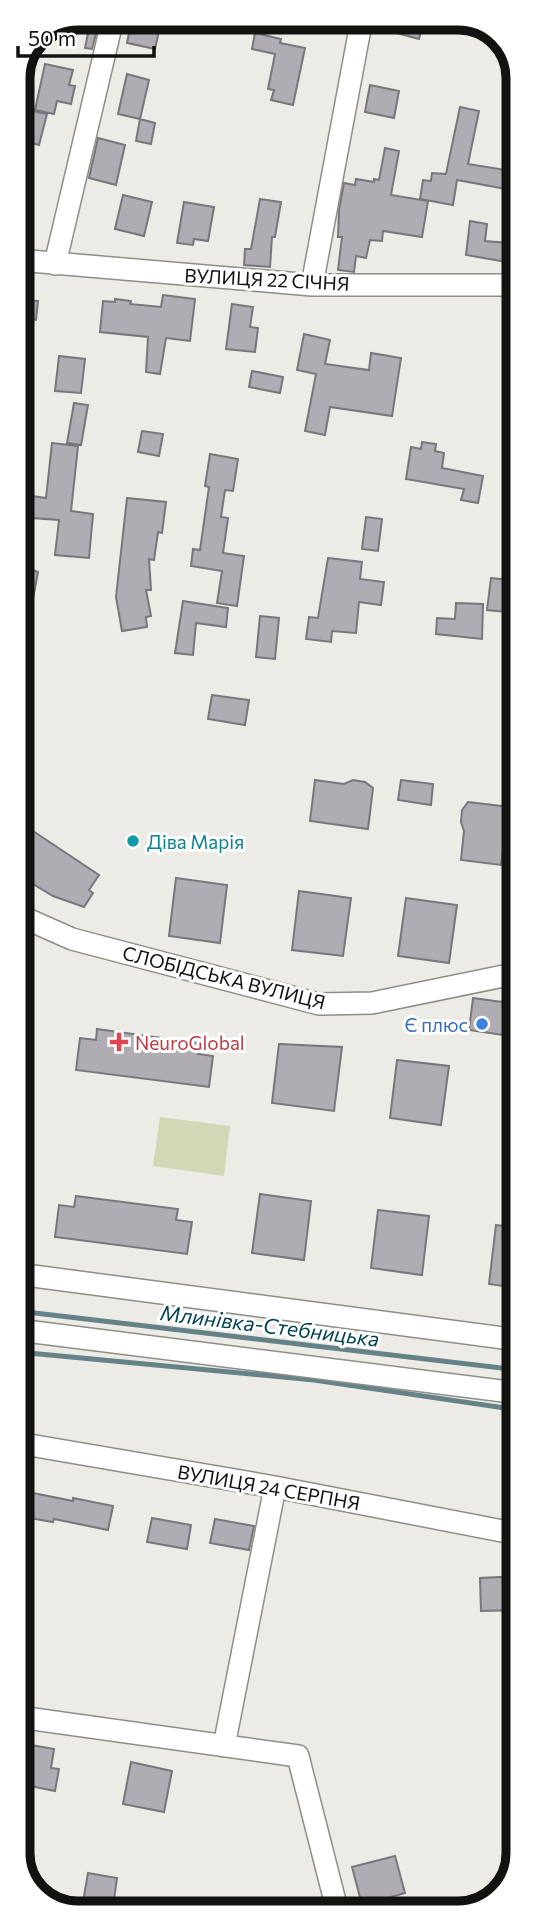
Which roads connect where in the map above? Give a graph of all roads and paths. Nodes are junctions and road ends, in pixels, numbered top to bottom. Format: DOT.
graph roads {
  1 [pos="110,30"];
  2 [pos="360,30"];
  3 [pos="30,261"];
  4 [pos="55,264"];
  5 [pos="312,285"];
  6 [pos="506,285"];
  7 [pos="30,920"];
  8 [pos="506,975"];
  9 [pos="30,1277"];
  10 [pos="30,1332"];
  11 [pos="506,1338"];
  12 [pos="506,1391"];
  13 [pos="30,1445"];
  14 [pos="275,1487"];
  15 [pos="506,1532"];
  16 [pos="30,1719"];
  17 [pos="224,1746"];
  18 [pos="335,1901"];
  1 -- 4 [label="street"];
  2 -- 5 [label="street"];
  3 -- 4 [label="street, ВУЛИЦЯ 22 СІЧНЯ"];
  4 -- 5 [label="street, ВУЛИЦЯ 22 СІЧНЯ"];
  5 -- 6 [label="street, ВУЛИЦЯ 22 СІЧНЯ"];
  7 -- 8 [label="street, СЛОБІДСЬКА ВУЛИЦЯ"];
  9 -- 11 [label="street"];
  10 -- 12 [label="street"];
  13 -- 14 [label="street, ВУЛИЦЯ 24 СЕРПНЯ"];
  14 -- 15 [label="street, ВУЛИЦЯ 24 СЕРПНЯ"];
  14 -- 17 [label="street"];
  16 -- 17 [label="street"];
  17 -- 18 [label="street"];
}
